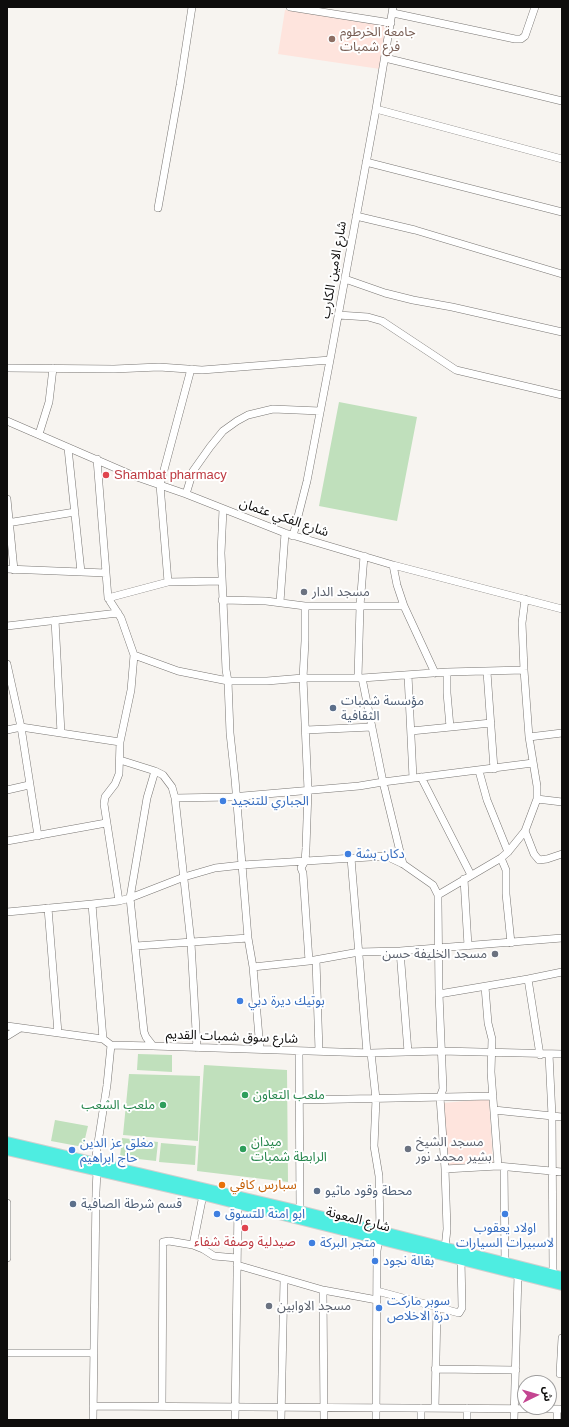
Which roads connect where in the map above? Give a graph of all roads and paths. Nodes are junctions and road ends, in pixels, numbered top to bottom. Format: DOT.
graph roads {
  1 [pos="192,7"];
  2 [pos="290,7"];
  3 [pos="535,7"];
  4 [pos="393,10"];
  5 [pos="391,24"];
  6 [pos="385,58"];
  7 [pos="562,101"];
  8 [pos="376,109"];
  9 [pos="562,159"];
  10 [pos="366,162"];
  11 [pos="158,208"];
  12 [pos="562,212"];
  13 [pos="356,216"];
  14 [pos="562,274"];
  15 [pos="345,279"];
  16 [pos="338,316"];
  17 [pos="562,332"];
  18 [pos="330,360"];
  19 [pos="7,368"];
  20 [pos="53,368"];
  21 [pos="191,369"];
  22 [pos="562,395"];
  23 [pos="320,411"];
  24 [pos="7,421"];
  25 [pos="39,434"];
  26 [pos="68,448"];
  27 [pos="97,459"];
  28 [pos="160,485"];
  29 [pos="186,494"];
  30 [pos="7,499"];
  31 [pos="223,510"];
  32 [pos="75,512"];
  33 [pos="8,523"];
  34 [pos="285,533"];
  35 [pos="293,536"];
  36 [pos="364,556"];
  37 [pos="393,565"];
  38 [pos="11,569"];
  39 [pos="81,572"];
  40 [pos="106,573"];
  41 [pos="222,580"];
  42 [pos="168,582"];
  43 [pos="108,598"];
  44 [pos="524,599"];
  45 [pos="222,600"];
  46 [pos="280,602"];
  47 [pos="305,606"];
  48 [pos="360,606"];
  49 [pos="404,606"];
  50 [pos="562,609"];
  51 [pos="118,613"];
  52 [pos="56,620"];
  53 [pos="7,626"];
  54 [pos="134,655"];
  55 [pos="7,664"];
  56 [pos="524,670"];
  57 [pos="447,672"];
  58 [pos="487,672"];
  59 [pos="435,673"];
  60 [pos="408,675"];
  61 [pos="304,678"];
  62 [pos="360,678"];
  63 [pos="228,681"];
  64 [pos="9,682"];
  65 [pos="491,723"];
  66 [pos="20,727"];
  67 [pos="372,727"];
  68 [pos="450,727"];
  69 [pos="7,730"];
  70 [pos="306,730"];
  71 [pos="411,732"];
  72 [pos="61,733"];
  73 [pos="562,733"];
  74 [pos="529,737"];
  75 [pos="120,742"];
  76 [pos="120,760"];
  77 [pos="533,763"];
  78 [pos="494,769"];
  79 [pos="155,771"];
  80 [pos="480,771"];
  81 [pos="413,778"];
  82 [pos="421,778"];
  83 [pos="383,782"];
  84 [pos="29,785"];
  85 [pos="7,790"];
  86 [pos="308,790"];
  87 [pos="237,797"];
  88 [pos="175,798"];
  89 [pos="537,799"];
  90 [pos="562,802"];
  91 [pos="106,823"];
  92 [pos="525,831"];
  93 [pos="38,836"];
  94 [pos="7,841"];
  95 [pos="508,852"];
  96 [pos="562,854"];
  97 [pos="351,858"];
  98 [pos="501,858"];
  99 [pos="305,861"];
  100 [pos="403,864"];
  101 [pos="242,865"];
  102 [pos="184,877"];
  103 [pos="468,877"];
  104 [pos="438,895"];
  105 [pos="130,898"];
  106 [pos="119,901"];
  107 [pos="92,904"];
  108 [pos="48,908"];
  109 [pos="7,912"];
  110 [pos="248,938"];
  111 [pos="562,938"];
  112 [pos="191,943"];
  113 [pos="511,943"];
  114 [pos="136,946"];
  115 [pos="468,946"];
  116 [pos="438,948"];
  117 [pos="400,951"];
  118 [pos="359,952"];
  119 [pos="313,961"];
  120 [pos="253,967"];
  121 [pos="562,972"];
  122 [pos="528,979"];
  123 [pos="485,987"];
  124 [pos="439,994"];
  125 [pos="7,1026"];
  126 [pos="20,1028"];
  127 [pos="58,1033"];
  128 [pos="7,1036"];
  129 [pos="103,1039"];
  130 [pos="111,1045"];
  131 [pos="153,1046"];
  132 [pos="197,1048"];
  133 [pos="260,1049"];
  134 [pos="299,1051"];
  135 [pos="441,1051"];
  136 [pos="319,1052"];
  137 [pos="408,1052"];
  138 [pos="493,1052"];
  139 [pos="369,1053"];
  140 [pos="548,1054"];
  141 [pos="562,1054"];
  142 [pos="540,1055"];
  143 [pos="493,1096"];
  144 [pos="440,1097"];
  145 [pos="376,1099"];
  146 [pos="300,1100"];
  147 [pos="494,1110"];
  148 [pos="552,1116"];
  149 [pos="562,1117"];
  150 [pos="7,1142"];
  151 [pos="7,1149"];
  152 [pos="7,1154"];
  153 [pos="96,1166"];
  154 [pos="501,1167"];
  155 [pos="445,1169"];
  156 [pos="553,1171"];
  157 [pos="562,1172"];
  158 [pos="203,1195"];
  159 [pos="7,1203"];
  160 [pos="238,1204"];
  161 [pos="300,1211"];
  162 [pos="380,1235"];
  163 [pos="7,1238"];
  164 [pos="193,1245"];
  165 [pos="445,1248"];
  166 [pos="7,1258"];
  167 [pos="461,1259"];
  168 [pos="237,1262"];
  169 [pos="505,1262"];
  170 [pos="518,1274"];
  171 [pos="558,1276"];
  172 [pos="284,1279"];
  173 [pos="562,1285"];
  174 [pos="323,1290"];
  175 [pos="377,1291"];
  176 [pos="377,1300"];
  177 [pos="437,1307"];
  178 [pos="562,1338"];
  179 [pos="7,1353"];
  180 [pos="94,1353"];
  181 [pos="435,1369"];
  182 [pos="516,1370"];
  183 [pos="560,1374"];
  184 [pos="93,1406"];
  185 [pos="162,1406"];
  186 [pos="235,1406"];
  187 [pos="324,1407"];
  188 [pos="377,1407"];
  189 [pos="282,1408"];
  190 [pos="421,1408"];
  191 [pos="435,1408"];
  192 [pos="467,1408"];
  193 [pos="514,1408"];
  194 [pos="560,1409"];
  195 [pos="93,1420"];
  196 [pos="235,1420"];
  197 [pos="281,1420"];
  198 [pos="324,1420"];
  199 [pos="376,1420"];
  200 [pos="421,1420"];
  201 [pos="467,1420"];
  202 [pos="514,1420"];
  203 [pos="557,1420"];
  1 -- 11 [label="street"];
  2 -- 5 [label="street"];
  3 -- 4 [label="street"];
  4 -- 5 [label="street, شارع الامين الكارب"];
  5 -- 6 [label="street, شارع الامين الكارب"];
  6 -- 7 [label="street"];
  6 -- 8 [label="street, شارع الامين الكارب"];
  8 -- 9 [label="street"];
  8 -- 10 [label="street, شارع الامين الكارب"];
  10 -- 12 [label="street"];
  10 -- 13 [label="street, شارع الامين الكارب"];
  13 -- 14 [label="street"];
  13 -- 15 [label="street, شارع الامين الكارب"];
  15 -- 16 [label="street, شارع الامين الكارب"];
  15 -- 17 [label="street"];
  16 -- 18 [label="street, شارع الامين الكارب"];
  16 -- 22 [label="street"];
  18 -- 21 [label="street"];
  18 -- 23 [label="street, شارع الامين الكارب"];
  19 -- 20 [label="street"];
  20 -- 21 [label="street"];
  20 -- 25 [label="street"];
  21 -- 28 [label="street"];
  23 -- 29 [label="street"];
  23 -- 35 [label="street, شارع الامين الكارب"];
  24 -- 25 [label="street, شارع الفكي عثمان"];
  25 -- 26 [label="street, شارع الفكي عثمان"];
  26 -- 27 [label="street, شارع الفكي عثمان"];
  26 -- 32 [label="street"];
  27 -- 28 [label="street, شارع الفكي عثمان"];
  27 -- 40 [label="street"];
  28 -- 29 [label="street, شارع الفكي عثمان"];
  28 -- 42 [label="street"];
  29 -- 31 [label="street, شارع الفكي عثمان"];
  30 -- 33 [label="street"];
  31 -- 34 [label="street, شارع الفكي عثمان"];
  31 -- 41 [label="street"];
  32 -- 33 [label="street"];
  32 -- 39 [label="street"];
  33 -- 38 [label="street"];
  34 -- 35 [label="street, شارع الفكي عثمان"];
  34 -- 46 [label="street"];
  35 -- 36 [label="street, شارع الفكي عثمان"];
  36 -- 37 [label="street, شارع الفكي عثمان"];
  36 -- 48 [label="street"];
  37 -- 44 [label="street, شارع الفكي عثمان"];
  37 -- 49 [label="street"];
  38 -- 39 [label="street"];
  39 -- 40 [label="street"];
  40 -- 43 [label="street"];
  41 -- 42 [label="street"];
  41 -- 45 [label="street"];
  42 -- 43 [label="street"];
  43 -- 51 [label="street"];
  44 -- 50 [label="street, شارع الفكي عثمان"];
  44 -- 56 [label="street"];
  45 -- 46 [label="street"];
  45 -- 63 [label="street"];
  46 -- 47 [label="street"];
  47 -- 48 [label="street"];
  47 -- 61 [label="street"];
  48 -- 49 [label="street"];
  48 -- 62 [label="street"];
  49 -- 59 [label="street"];
  51 -- 52 [label="street"];
  51 -- 54 [label="street"];
  52 -- 53 [label="street"];
  52 -- 72 [label="street"];
  54 -- 63 [label="street"];
  54 -- 75 [label="street"];
  55 -- 64 [label="street"];
  56 -- 58 [label="street"];
  56 -- 74 [label="street"];
  57 -- 58 [label="street"];
  57 -- 59 [label="street"];
  57 -- 68 [label="street"];
  58 -- 65 [label="street"];
  59 -- 60 [label="street"];
  60 -- 62 [label="street"];
  60 -- 71 [label="street"];
  61 -- 62 [label="street"];
  61 -- 63 [label="street"];
  61 -- 70 [label="street"];
  62 -- 67 [label="street"];
  63 -- 87 [label="street"];
  64 -- 66 [label="street"];
  65 -- 68 [label="street"];
  65 -- 78 [label="street"];
  66 -- 69 [label="street"];
  66 -- 72 [label="street"];
  66 -- 84 [label="street"];
  67 -- 70 [label="street"];
  67 -- 83 [label="street"];
  68 -- 71 [label="street"];
  70 -- 86 [label="street"];
  71 -- 81 [label="street"];
  72 -- 75 [label="street"];
  73 -- 74 [label="street"];
  74 -- 77 [label="street"];
  75 -- 76 [label="street"];
  76 -- 79 [label="street"];
  76 -- 91 [label="street"];
  77 -- 78 [label="street"];
  77 -- 89 [label="street"];
  78 -- 80 [label="street"];
  79 -- 88 [label="street"];
  79 -- 105 [label="street, شارع سوق شمبات القديم"];
  80 -- 82 [label="street"];
  80 -- 95 [label="street"];
  81 -- 82 [label="street"];
  81 -- 83 [label="street"];
  82 -- 103 [label="street"];
  83 -- 86 [label="street"];
  83 -- 100 [label="street"];
  84 -- 85 [label="street"];
  84 -- 93 [label="street"];
  86 -- 87 [label="street"];
  86 -- 99 [label="street"];
  87 -- 88 [label="street"];
  87 -- 101 [label="street"];
  88 -- 102 [label="street"];
  89 -- 90 [label="street"];
  89 -- 92 [label="street"];
  91 -- 93 [label="street"];
  91 -- 106 [label="street"];
  92 -- 95 [label="street"];
  92 -- 96 [label="street"];
  93 -- 94 [label="street"];
  95 -- 98 [label="street"];
  97 -- 99 [label="street"];
  97 -- 100 [label="street"];
  97 -- 118 [label="street"];
  98 -- 103 [label="street"];
  98 -- 113 [label="street"];
  99 -- 101 [label="street"];
  99 -- 119 [label="street"];
  100 -- 104 [label="street"];
  101 -- 102 [label="street"];
  101 -- 110 [label="street"];
  102 -- 105 [label="street"];
  102 -- 112 [label="street"];
  103 -- 104 [label="street"];
  103 -- 115 [label="street"];
  104 -- 116 [label="street"];
  105 -- 106 [label="street"];
  105 -- 114 [label="street, شارع سوق شمبات القديم"];
  106 -- 107 [label="street"];
  107 -- 108 [label="street"];
  107 -- 129 [label="street"];
  108 -- 109 [label="street"];
  108 -- 127 [label="street"];
  110 -- 112 [label="street"];
  110 -- 120 [label="street"];
  111 -- 113 [label="street"];
  112 -- 114 [label="street"];
  112 -- 132 [label="street"];
  113 -- 115 [label="street"];
  114 -- 131 [label="street, شارع سوق شمبات القديم"];
  115 -- 116 [label="street"];
  116 -- 117 [label="street"];
  116 -- 124 [label="street"];
  117 -- 118 [label="street"];
  117 -- 137 [label="street"];
  118 -- 119 [label="street"];
  118 -- 139 [label="street"];
  119 -- 120 [label="street"];
  119 -- 136 [label="street"];
  120 -- 133 [label="street"];
  121 -- 122 [label="street"];
  122 -- 123 [label="street"];
  122 -- 142 [label="street"];
  123 -- 124 [label="street"];
  123 -- 138 [label="street"];
  124 -- 135 [label="street"];
  125 -- 126 [label="street"];
  126 -- 127 [label="street"];
  126 -- 128 [label="street"];
  127 -- 129 [label="street"];
  129 -- 130 [label="street"];
  130 -- 131 [label="street"];
  130 -- 153 [label="street"];
  131 -- 132 [label="street, شارع سوق شمبات القديم"];
  132 -- 133 [label="street, شارع سوق شمبات القديم"];
  133 -- 134 [label="street, شارع سوق شمبات القديم"];
  134 -- 136 [label="street, شارع سوق شمبات القديم"];
  134 -- 146 [label="street"];
  135 -- 137 [label="street, شارع سوق شمبات القديم"];
  135 -- 138 [label="street, شارع سوق شمبات القديم"];
  135 -- 144 [label="street"];
  136 -- 139 [label="street, شارع سوق شمبات القديم"];
  137 -- 139 [label="street, شارع سوق شمبات القديم"];
  138 -- 142 [label="street, شارع سوق شمبات القديم"];
  138 -- 143 [label="street"];
  139 -- 145 [label="street"];
  140 -- 141 [label="street, شارع سوق شمبات القديم"];
  140 -- 142 [label="street, شارع سوق شمبات القديم"];
  140 -- 148 [label="street"];
  143 -- 144 [label="street"];
  143 -- 147 [label="street"];
  144 -- 145 [label="street"];
  144 -- 155 [label="street"];
  145 -- 146 [label="street"];
  145 -- 162 [label="street"];
  146 -- 161 [label="street"];
  147 -- 148 [label="street"];
  147 -- 154 [label="street"];
  148 -- 149 [label="street"];
  148 -- 156 [label="street"];
  150 -- 153 [label="highway, شارع المعونة"];
  151 -- 152 [label="street"];
  151 -- 153 [label="highway, شارع المعونة"];
  153 -- 158 [label="highway, شارع المعونة"];
  153 -- 161 [label="highway, شارع المعونة"];
  153 -- 180 [label="street"];
  154 -- 155 [label="street"];
  154 -- 156 [label="street"];
  154 -- 169 [label="street"];
  155 -- 165 [label="street"];
  156 -- 157 [label="street"];
  156 -- 171 [label="street"];
  158 -- 160 [label="highway, شارع المعونة"];
  158 -- 164 [label="street"];
  159 -- 163 [label="street"];
  160 -- 162 [label="highway, شارع المعونة"];
  160 -- 168 [label="street"];
  161 -- 162 [label="highway, شارع المعونة"];
  162 -- 165 [label="highway, شارع المعونة"];
  162 -- 167 [label="highway, شارع المعونة"];
  162 -- 175 [label="street"];
  163 -- 166 [label="street"];
  164 -- 168 [label="street"];
  164 -- 185 [label="street"];
  165 -- 169 [label="highway, شارع المعونة"];
  167 -- 170 [label="highway, شارع المعونة"];
  167 -- 177 [label="street"];
  168 -- 172 [label="street"];
  168 -- 186 [label="street"];
  169 -- 171 [label="highway, شارع المعونة"];
  170 -- 173 [label="highway, شارع المعونة"];
  170 -- 182 [label="street"];
  172 -- 174 [label="street"];
  172 -- 189 [label="street"];
  174 -- 176 [label="street"];
  174 -- 187 [label="street"];
  175 -- 176 [label="street"];
  175 -- 177 [label="street"];
  176 -- 188 [label="street"];
  177 -- 181 [label="street"];
  178 -- 183 [label="street"];
  179 -- 180 [label="street"];
  180 -- 184 [label="street"];
  181 -- 182 [label="street"];
  181 -- 191 [label="street"];
  182 -- 193 [label="street"];
  184 -- 185 [label="street"];
  184 -- 195 [label="street"];
  185 -- 186 [label="street"];
  186 -- 189 [label="street"];
  186 -- 196 [label="street"];
  187 -- 188 [label="street"];
  187 -- 189 [label="street"];
  187 -- 198 [label="street"];
  188 -- 190 [label="street"];
  188 -- 199 [label="street"];
  189 -- 197 [label="street"];
  190 -- 191 [label="street"];
  190 -- 200 [label="street"];
  191 -- 192 [label="street"];
  192 -- 193 [label="street"];
  192 -- 201 [label="street"];
  193 -- 194 [label="street"];
  193 -- 202 [label="street"];
  194 -- 203 [label="street"];
}
